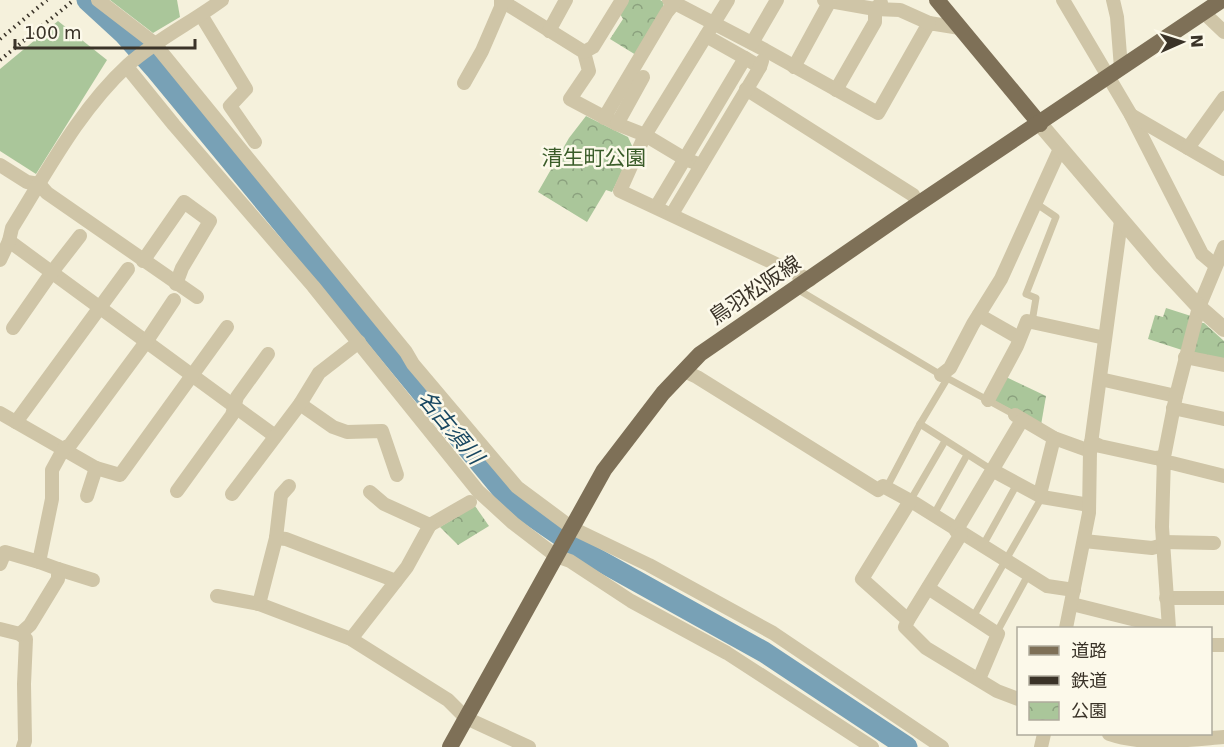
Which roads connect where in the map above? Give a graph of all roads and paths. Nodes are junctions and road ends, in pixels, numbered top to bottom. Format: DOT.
graph roads {
  1 [pos="98,0"];
  2 [pos="222,0"];
  3 [pos="503,0"];
  4 [pos="566,0"];
  5 [pos="622,0"];
  6 [pos="728,0"];
  7 [pos="777,0"];
  8 [pos="937,0"];
  9 [pos="1063,0"];
  10 [pos="1113,0"];
  11 [pos="1222,0"];
  12 [pos="673,1"];
  13 [pos="827,1"];
  14 [pos="848,2"];
  15 [pos="880,4"];
  16 [pos="1204,13"];
  17 [pos="201,15"];
  18 [pos="929,23"];
  19 [pos="960,28"];
  20 [pos="710,30"];
  21 [pos="549,31"];
  22 [pos="1224,32"];
  23 [pos="752,43"];
  24 [pos="154,44"];
  25 [pos="765,50"];
  26 [pos="584,52"];
  27 [pos="745,58"];
  28 [pos="794,66"];
  29 [pos="127,67"];
  30 [pos="760,67"];
  31 [pos="1114,73"];
  32 [pos="643,77"];
  33 [pos="464,83"];
  34 [pos="746,89"];
  35 [pos="836,90"];
  36 [pos="1224,98"];
  37 [pos="1131,115"];
  38 [pos="611,121"];
  39 [pos="1040,124"];
  40 [pos="645,135"];
  41 [pos="255,142"];
  42 [pos="1188,148"];
  43 [pos="1060,149"];
  44 [pos="685,159"];
  45 [pos="0,165"];
  46 [pos="700,165"];
  47 [pos="1224,169"];
  48 [pos="39,184"];
  49 [pos="1035,202"];
  50 [pos="918,204"];
  51 [pos="656,207"];
  52 [pos="672,214"];
  53 [pos="1121,221"];
  54 [pos="80,236"];
  55 [pos="9,241"];
  56 [pos="1224,248"];
  57 [pos="0,260"];
  58 [pos="143,261"];
  59 [pos="1215,265"];
  60 [pos="128,269"];
  61 [pos="52,272"];
  62 [pos="176,284"];
  63 [pos="803,284"];
  64 [pos="197,297"];
  65 [pos="174,300"];
  66 [pos="1199,307"];
  67 [pos="100,308"];
  68 [pos="979,315"];
  69 [pos="1032,322"];
  70 [pos="227,327"];
  71 [pos="13,328"];
  72 [pos="1224,329"];
  73 [pos="1019,338"];
  74 [pos="1105,338"];
  75 [pos="146,342"];
  76 [pos="358,342"];
  77 [pos="268,354"];
  78 [pos="1185,357"];
  79 [pos="1224,365"];
  80 [pos="684,371"];
  81 [pos="192,376"];
  82 [pos="944,377"];
  83 [pos="1100,379"];
  84 [pos="988,400"];
  85 [pos="1174,402"];
  86 [pos="300,404"];
  87 [pos="234,406"];
  88 [pos="0,413"];
  89 [pos="1019,418"];
  90 [pos="1224,419"];
  91 [pos="16,422"];
  92 [pos="920,424"];
  93 [pos="275,436"];
  94 [pos="1054,438"];
  95 [pos="945,441"];
  96 [pos="1091,446"];
  97 [pos="63,448"];
  98 [pos="967,455"];
  99 [pos="1163,460"];
  100 [pos="96,468"];
  101 [pos="992,470"];
  102 [pos="397,475"];
  103 [pos="1224,476"];
  104 [pos="1017,484"];
  105 [pos="289,486"];
  106 [pos="884,486"];
  107 [pos="177,491"];
  108 [pos="370,492"];
  109 [pos="232,494"];
  110 [pos="87,496"];
  111 [pos="1042,497"];
  112 [pos="910,501"];
  113 [pos="470,502"];
  114 [pos="1089,505"];
  115 [pos="933,516"];
  116 [pos="430,525"];
  117 [pos="572,528"];
  118 [pos="959,532"];
  119 [pos="276,537"];
  120 [pos="1084,541"];
  121 [pos="1219,542"];
  122 [pos="1163,544"];
  123 [pos="982,547"];
  124 [pos="556,556"];
  125 [pos="1005,561"];
  126 [pos="39,562"];
  127 [pos="0,564"];
  128 [pos="58,569"];
  129 [pos="1028,575"];
  130 [pos="93,580"];
  131 [pos="396,581"];
  132 [pos="928,588"];
  133 [pos="217,596"];
  134 [pos="1073,597"];
  135 [pos="1166,598"];
  136 [pos="1224,598"];
  137 [pos="259,604"];
  138 [pos="973,618"];
  139 [pos="908,620"];
  140 [pos="1066,627"];
  141 [pos="1166,627"];
  142 [pos="1169,627"];
  143 [pos="0,629"];
  144 [pos="997,632"];
  145 [pos="20,634"];
  146 [pos="351,639"];
  147 [pos="979,679"];
  148 [pos="1017,699"];
  149 [pos="466,718"];
  150 [pos="1224,737"];
  151 [pos="1117,738"];
  152 [pos="1190,740"];
  153 [pos="23,747"];
  154 [pos="450,747"];
  155 [pos="529,747"];
  156 [pos="872,747"];
  157 [pos="942,747"];
  1 -- 24 [label="street"];
  2 -- 17 [label="street"];
  3 -- 21 [label="street"];
  3 -- 33 [label="street"];
  4 -- 21 [label="street"];
  5 -- 26 [label="street"];
  6 -- 20 [label="street"];
  7 -- 23 [label="street"];
  8 -- 19 [label="main road"];
  9 -- 31 [label="street"];
  10 -- 31 [label="street"];
  11 -- 16 [label="main road, 鳥羽松阪線"];
  12 -- 20 [label="street"];
  12 -- 38 [label="street"];
  13 -- 14 [label="street"];
  13 -- 28 [label="street"];
  14 -- 15 [label="street"];
  15 -- 18 [label="street"];
  15 -- 35 [label="street"];
  16 -- 22 [label="street"];
  16 -- 31 [label="main road, 鳥羽松阪線"];
  17 -- 24 [label="street"];
  17 -- 41 [label="street"];
  18 -- 19 [label="street"];
  18 -- 35 [label="street"];
  19 -- 39 [label="main road"];
  20 -- 23 [label="street"];
  20 -- 27 [label="street"];
  20 -- 40 [label="street"];
  21 -- 26 [label="street"];
  23 -- 25 [label="street"];
  24 -- 29 [label="street"];
  24 -- 117 [label="street"];
  25 -- 28 [label="street"];
  25 -- 30 [label="street"];
  26 -- 38 [label="street"];
  27 -- 30 [label="street"];
  27 -- 44 [label="street"];
  28 -- 35 [label="street"];
  29 -- 48 [label="street"];
  29 -- 76 [label="street"];
  30 -- 34 [label="street"];
  31 -- 37 [label="street"];
  31 -- 39 [label="main road, 鳥羽松阪線"];
  32 -- 38 [label="street"];
  34 -- 46 [label="street"];
  34 -- 50 [label="street"];
  36 -- 42 [label="street"];
  37 -- 42 [label="street"];
  37 -- 59 [label="street"];
  38 -- 40 [label="street"];
  39 -- 43 [label="street"];
  39 -- 50 [label="main road, 鳥羽松阪線"];
  40 -- 44 [label="street"];
  40 -- 51 [label="street"];
  42 -- 47 [label="street"];
  43 -- 49 [label="street"];
  43 -- 53 [label="street"];
  44 -- 46 [label="street"];
  44 -- 51 [label="street"];
  45 -- 48 [label="street"];
  46 -- 52 [label="street"];
  48 -- 55 [label="street"];
  48 -- 58 [label="street"];
  49 -- 68 [label="street"];
  49 -- 69 [label="lane"];
  50 -- 63 [label="main road, 鳥羽松阪線"];
  51 -- 52 [label="street"];
  52 -- 63 [label="street"];
  53 -- 66 [label="street"];
  53 -- 74 [label="street"];
  54 -- 61 [label="street"];
  55 -- 57 [label="street"];
  55 -- 61 [label="street"];
  56 -- 59 [label="street"];
  58 -- 62 [label="street"];
  58 -- 62 [label="street"];
  59 -- 66 [label="street"];
  60 -- 67 [label="street"];
  61 -- 67 [label="street"];
  61 -- 71 [label="street"];
  62 -- 64 [label="street"];
  63 -- 80 [label="main road, 鳥羽松阪線"];
  63 -- 82 [label="lane"];
  65 -- 75 [label="street"];
  66 -- 72 [label="street"];
  66 -- 78 [label="street"];
  67 -- 75 [label="street"];
  67 -- 91 [label="street"];
  68 -- 73 [label="street"];
  68 -- 82 [label="street"];
  69 -- 73 [label="street"];
  69 -- 74 [label="street"];
  70 -- 81 [label="street"];
  73 -- 84 [label="street"];
  74 -- 83 [label="street"];
  75 -- 81 [label="street"];
  75 -- 97 [label="street"];
  76 -- 86 [label="street"];
  76 -- 124 [label="street"];
  77 -- 87 [label="street"];
  78 -- 79 [label="street"];
  78 -- 85 [label="street"];
  80 -- 106 [label="street"];
  80 -- 117 [label="main road, 鳥羽松阪線"];
  81 -- 87 [label="street"];
  81 -- 100 [label="street"];
  82 -- 84 [label="lane"];
  82 -- 92 [label="lane"];
  83 -- 85 [label="street"];
  83 -- 96 [label="street"];
  84 -- 89 [label="lane"];
  85 -- 90 [label="street"];
  85 -- 99 [label="street"];
  86 -- 93 [label="street"];
  86 -- 102 [label="street"];
  87 -- 93 [label="street"];
  87 -- 107 [label="street"];
  88 -- 91 [label="street"];
  89 -- 94 [label="street"];
  89 -- 101 [label="street"];
  91 -- 97 [label="street"];
  92 -- 95 [label="lane"];
  92 -- 106 [label="lane"];
  93 -- 109 [label="street"];
  94 -- 96 [label="street"];
  94 -- 111 [label="street"];
  95 -- 98 [label="lane"];
  95 -- 112 [label="lane"];
  96 -- 99 [label="street"];
  96 -- 114 [label="street"];
  97 -- 100 [label="street"];
  97 -- 126 [label="street"];
  98 -- 101 [label="lane"];
  98 -- 115 [label="lane"];
  99 -- 103 [label="street"];
  99 -- 122 [label="street"];
  100 -- 110 [label="street"];
  101 -- 104 [label="street"];
  101 -- 118 [label="street"];
  104 -- 111 [label="street"];
  104 -- 123 [label="lane"];
  105 -- 119 [label="street"];
  106 -- 112 [label="street"];
  108 -- 116 [label="street"];
  111 -- 114 [label="street"];
  111 -- 125 [label="lane"];
  112 -- 115 [label="street"];
  112 -- 139 [label="street"];
  113 -- 116 [label="street"];
  114 -- 120 [label="street"];
  115 -- 118 [label="street"];
  116 -- 131 [label="street"];
  117 -- 124 [label="main road, 鳥羽松阪線"];
  117 -- 157 [label="street"];
  118 -- 123 [label="street"];
  118 -- 132 [label="street"];
  119 -- 131 [label="street"];
  119 -- 137 [label="street"];
  120 -- 122 [label="street"];
  120 -- 134 [label="street"];
  121 -- 122 [label="street"];
  122 -- 135 [label="street"];
  123 -- 125 [label="street"];
  124 -- 149 [label="main road, 鳥羽松阪線"];
  124 -- 156 [label="street"];
  125 -- 129 [label="street"];
  125 -- 138 [label="lane"];
  126 -- 127 [label="street"];
  126 -- 128 [label="street"];
  128 -- 130 [label="street"];
  128 -- 145 [label="street"];
  129 -- 134 [label="street"];
  129 -- 144 [label="lane"];
  131 -- 146 [label="street"];
  132 -- 138 [label="street"];
  132 -- 139 [label="street"];
  133 -- 137 [label="street"];
  134 -- 140 [label="street"];
  134 -- 141 [label="street"];
  135 -- 136 [label="street"];
  135 -- 142 [label="street"];
  137 -- 146 [label="street"];
  138 -- 144 [label="street"];
  139 -- 147 [label="street"];
  143 -- 145 [label="street"];
  144 -- 147 [label="street"];
  145 -- 153 [label="street"];
  146 -- 149 [label="street"];
  147 -- 148 [label="street"];
  149 -- 154 [label="main road, 鳥羽松阪線"];
  149 -- 155 [label="street"];
  150 -- 152 [label="street"];
  151 -- 152 [label="street"];
}
